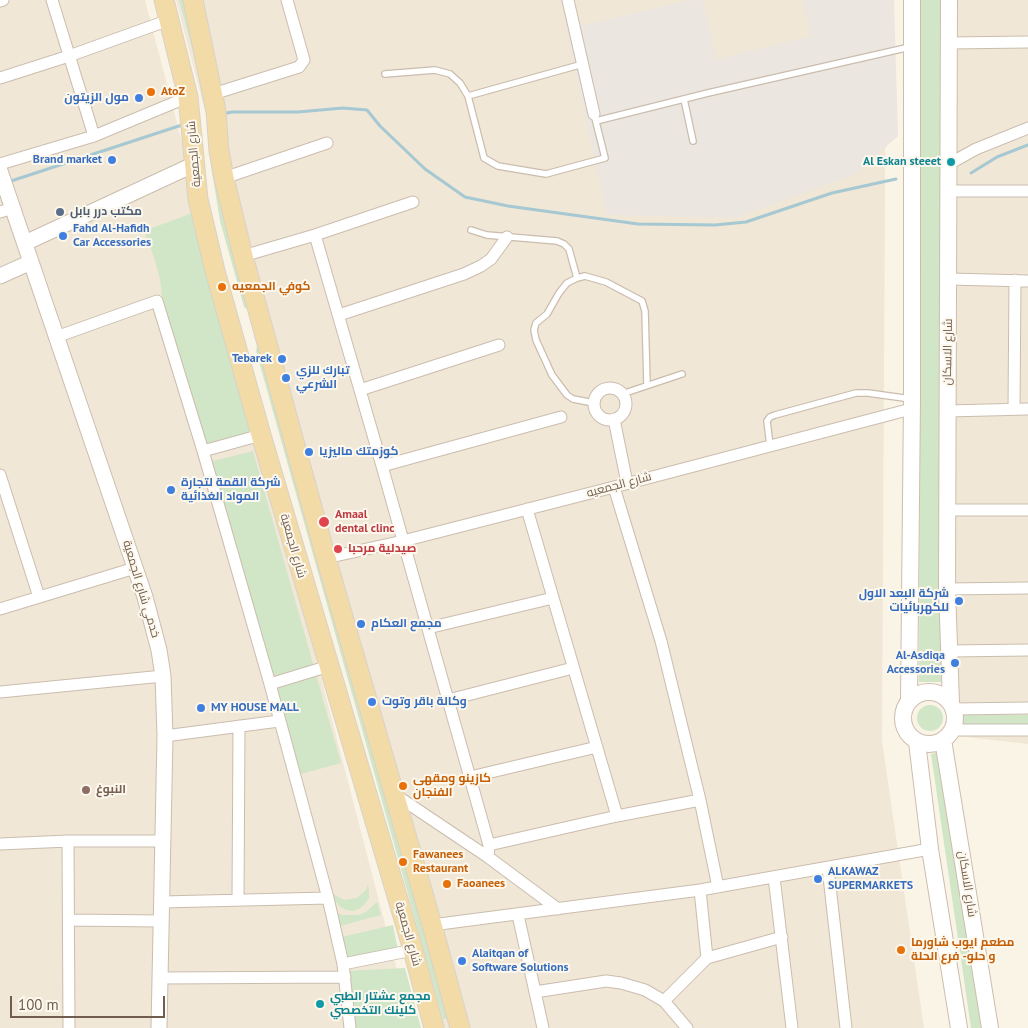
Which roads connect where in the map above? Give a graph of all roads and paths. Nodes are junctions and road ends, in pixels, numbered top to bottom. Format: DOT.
graph roads {
  1 [pos="52,0"];
  2 [pos="164,0"];
  3 [pos="193,0"];
  4 [pos="287,0"];
  5 [pos="568,0"];
  6 [pos="912,0"];
  7 [pos="949,0"];
  8 [pos="169,20"];
  9 [pos="1028,42"];
  10 [pos="949,43"];
  11 [pos="912,46"];
  12 [pos="70,56"];
  13 [pos="583,64"];
  14 [pos="385,74"];
  15 [pos="0,78"];
  16 [pos="213,94"];
  17 [pos="468,96"];
  18 [pos="188,97"];
  19 [pos="684,99"];
  20 [pos="595,118"];
  21 [pos="1028,128"];
  22 [pos="94,136"];
  23 [pos="692,141"];
  24 [pos="327,143"];
  25 [pos="0,164"];
  26 [pos="195,164"];
  27 [pos="949,164"];
  28 [pos="0,171"];
  29 [pos="224,178"];
  30 [pos="949,191"];
  31 [pos="1028,191"];
  32 [pos="413,202"];
  33 [pos="6,210"];
  34 [pos="471,230"];
  35 [pos="315,235"];
  36 [pos="507,237"];
  37 [pos="24,243"];
  38 [pos="243,256"];
  39 [pos="31,262"];
  40 [pos="0,276"];
  41 [pos="577,278"];
  42 [pos="949,279"];
  43 [pos="1015,280"];
  44 [pos="1028,281"];
  45 [pos="257,307"];
  46 [pos="226,313"];
  47 [pos="338,315"];
  48 [pos="56,337"];
  49 [pos="266,342"];
  50 [pos="498,345"];
  51 [pos="236,351"];
  52 [pos="682,374"];
  53 [pos="647,386"];
  54 [pos="360,390"];
  55 [pos="622,394"];
  56 [pos="594,403"];
  57 [pos="912,404"];
  58 [pos="1014,409"];
  59 [pos="1028,409"];
  60 [pos="947,411"];
  61 [pos="561,417"];
  62 [pos="614,419"];
  63 [pos="260,435"];
  64 [pos="770,446"];
  65 [pos="203,451"];
  66 [pos="382,466"];
  67 [pos="0,475"];
  68 [pos="627,483"];
  69 [pos="614,487"];
  70 [pos="527,509"];
  71 [pos="947,510"];
  72 [pos="1028,510"];
  73 [pos="403,541"];
  74 [pos="326,558"];
  75 [pos="135,568"];
  76 [pos="1028,588"];
  77 [pos="947,589"];
  78 [pos="39,597"];
  79 [pos="553,598"];
  80 [pos="0,609"];
  81 [pos="428,628"];
  82 [pos="1028,650"];
  83 [pos="949,651"];
  84 [pos="329,666"];
  85 [pos="573,668"];
  86 [pos="163,676"];
  87 [pos="270,684"];
  88 [pos="0,692"];
  89 [pos="448,700"];
  90 [pos="909,700"];
  91 [pos="952,706"];
  92 [pos="1028,708"];
  93 [pos="279,721"];
  94 [pos="239,726"];
  95 [pos="1028,730"];
  96 [pos="948,735"];
  97 [pos="165,736"];
  98 [pos="917,742"];
  99 [pos="597,747"];
  100 [pos="470,777"];
  101 [pos="393,794"];
  102 [pos="700,800"];
  103 [pos="617,816"];
  104 [pos="68,841"];
  105 [pos="163,841"];
  106 [pos="0,844"];
  107 [pos="930,849"];
  108 [pos="488,851"];
  109 [pos="828,868"];
  110 [pos="774,877"];
  111 [pos="718,887"];
  112 [pos="700,890"];
  113 [pos="328,898"];
  114 [pos="238,900"];
  115 [pos="162,902"];
  116 [pos="558,909"];
  117 [pos="518,915"];
  118 [pos="69,920"];
  119 [pos="161,922"];
  120 [pos="432,925"];
  121 [pos="782,937"];
  122 [pos="413,950"];
  123 [pos="707,958"];
  124 [pos="343,964"];
  125 [pos="345,977"];
  126 [pos="160,978"];
  127 [pos="535,992"];
  128 [pos="664,1001"];
  129 [pos="458,1022"];
  130 [pos="433,1024"];
  131 [pos="68,1028"];
  132 [pos="159,1028"];
  133 [pos="350,1028"];
  134 [pos="543,1028"];
  135 [pos="687,1028"];
  136 [pos="792,1028"];
  137 [pos="846,1028"];
  138 [pos="958,1028"];
  139 [pos="990,1028"];
  1 -- 12 [label="street"];
  2 -- 8 [label="main road, شارع الجمعية"];
  3 -- 16 [label="main road, شارع الجمعية"];
  4 -- 16 [label="street"];
  5 -- 13 [label="street"];
  6 -- 11 [label="main road"];
  7 -- 10 [label="main road, شارع الاسكان"];
  8 -- 12 [label="street"];
  8 -- 18 [label="main road, شارع الجمعية"];
  9 -- 10 [label="street"];
  10 -- 27 [label="main road, شارع الاسكان"];
  11 -- 19 [label="lane"];
  11 -- 57 [label="main road"];
  12 -- 15 [label="street"];
  12 -- 22 [label="street"];
  13 -- 17 [label="lane"];
  13 -- 20 [label="street"];
  14 -- 17 [label="lane"];
  16 -- 29 [label="main road, شارع الجمعية"];
  17 -- 20 [label="lane"];
  18 -- 22 [label="street"];
  18 -- 26 [label="main road, شارع الجمعية"];
  19 -- 20 [label="lane"];
  19 -- 23 [label="lane"];
  21 -- 27 [label="street"];
  22 -- 25 [label="street"];
  24 -- 29 [label="street"];
  26 -- 37 [label="street"];
  26 -- 46 [label="main road, شارع الجمعية"];
  27 -- 30 [label="main road, شارع الاسكان"];
  28 -- 33 [label="street, خدمي شارع الجمعية"];
  29 -- 38 [label="main road, شارع الجمعية"];
  30 -- 31 [label="street"];
  30 -- 42 [label="main road, شارع الاسكان"];
  32 -- 35 [label="street"];
  33 -- 37 [label="street, خدمي شارع الجمعية"];
  34 -- 36 [label="lane"];
  35 -- 38 [label="street"];
  35 -- 47 [label="street"];
  36 -- 41 [label="lane"];
  36 -- 47 [label="street"];
  37 -- 39 [label="street, خدمي شارع الجمعية"];
  38 -- 45 [label="main road, شارع الجمعية"];
  39 -- 40 [label="street"];
  39 -- 48 [label="street, خدمي شارع الجمعية"];
  41 -- 53 [label="lane"];
  41 -- 56 [label="lane"];
  42 -- 43 [label="street"];
  42 -- 60 [label="main road, شارع الاسكان"];
  43 -- 44 [label="street"];
  43 -- 58 [label="street"];
  45 -- 46 [label="main road"];
  45 -- 49 [label="main road, شارع الجمعية"];
  46 -- 51 [label="main road, شارع الجمعية"];
  47 -- 54 [label="street"];
  48 -- 65 [label="street"];
  48 -- 75 [label="street, خدمي شارع الجمعية"];
  49 -- 51 [label="main road"];
  49 -- 74 [label="main road, شارع الجمعية"];
  50 -- 54 [label="street"];
  51 -- 63 [label="main road, شارع الجمعية"];
  52 -- 53 [label="lane"];
  53 -- 55 [label="lane"];
  54 -- 66 [label="street"];
  55 -- 56 [label="street"];
  55 -- 62 [label="street"];
  56 -- 62 [label="street"];
  57 -- 64 [label="street, شارع الجمعيه"];
  57 -- 64 [label="lane"];
  57 -- 90 [label="main road"];
  58 -- 59 [label="street"];
  58 -- 60 [label="street"];
  60 -- 71 [label="main road, شارع الاسكان"];
  61 -- 66 [label="street"];
  62 -- 68 [label="street"];
  63 -- 65 [label="street"];
  63 -- 84 [label="main road, شارع الجمعية"];
  64 -- 68 [label="street, شارع الجمعيه"];
  65 -- 87 [label="street"];
  66 -- 73 [label="street"];
  67 -- 78 [label="street"];
  68 -- 69 [label="street, شارع الجمعيه"];
  69 -- 70 [label="street, شارع الجمعيه"];
  69 -- 102 [label="street"];
  70 -- 73 [label="street, شارع الجمعيه"];
  70 -- 79 [label="street"];
  71 -- 72 [label="street"];
  71 -- 77 [label="main road, شارع الاسكان"];
  73 -- 74 [label="street, شارع الجمعيه"];
  73 -- 81 [label="street"];
  74 -- 101 [label="main road, شارع الجمعية"];
  75 -- 78 [label="street"];
  75 -- 86 [label="street, خدمي شارع الجمعية"];
  76 -- 77 [label="street"];
  77 -- 83 [label="main road, شارع الاسكان"];
  78 -- 80 [label="street"];
  79 -- 81 [label="street"];
  79 -- 85 [label="street"];
  81 -- 89 [label="street"];
  82 -- 83 [label="street"];
  83 -- 91 [label="main road, شارع الاسكان"];
  84 -- 87 [label="street"];
  84 -- 122 [label="main road, شارع الجمعية"];
  85 -- 89 [label="street"];
  85 -- 99 [label="street"];
  86 -- 88 [label="street"];
  86 -- 97 [label="street, خدمي شارع الجمعية"];
  87 -- 93 [label="street"];
  89 -- 100 [label="street"];
  90 -- 91 [label="main road"];
  90 -- 98 [label="main road"];
  91 -- 92 [label="street"];
  91 -- 96 [label="main road"];
  93 -- 94 [label="street"];
  93 -- 113 [label="street"];
  94 -- 97 [label="street"];
  94 -- 114 [label="street"];
  95 -- 96 [label="street"];
  96 -- 98 [label="main road"];
  96 -- 139 [label="main road, شارع الاسكان"];
  97 -- 105 [label="street, خدمي شارع الجمعية"];
  98 -- 107 [label="main road"];
  99 -- 100 [label="street"];
  99 -- 103 [label="street"];
  100 -- 108 [label="street"];
  101 -- 108 [label="street"];
  101 -- 120 [label="main road, شارع الجمعية"];
  102 -- 103 [label="street"];
  102 -- 111 [label="street"];
  103 -- 108 [label="street"];
  104 -- 105 [label="street"];
  104 -- 106 [label="street"];
  104 -- 118 [label="street"];
  105 -- 115 [label="street, خدمي شارع الجمعية"];
  107 -- 109 [label="street"];
  107 -- 138 [label="main road"];
  108 -- 116 [label="street"];
  109 -- 110 [label="street"];
  109 -- 137 [label="street"];
  110 -- 111 [label="street"];
  110 -- 121 [label="street"];
  111 -- 112 [label="street"];
  112 -- 116 [label="street"];
  112 -- 123 [label="street"];
  113 -- 114 [label="street"];
  113 -- 124 [label="street"];
  114 -- 115 [label="street"];
  115 -- 119 [label="street, خدمي شارع الجمعية"];
  116 -- 117 [label="street"];
  117 -- 120 [label="street"];
  117 -- 127 [label="street"];
  118 -- 119 [label="street"];
  118 -- 131 [label="street"];
  119 -- 126 [label="street, خدمي شارع الجمعية"];
  120 -- 129 [label="main road, شارع الجمعية"];
  121 -- 123 [label="street"];
  121 -- 136 [label="street"];
  122 -- 124 [label="street"];
  122 -- 130 [label="main road, شارع الجمعية"];
  123 -- 128 [label="street"];
  124 -- 125 [label="street"];
  125 -- 126 [label="street"];
  125 -- 133 [label="street"];
  126 -- 132 [label="street, خدمي شارع الجمعية"];
  127 -- 128 [label="street"];
  127 -- 134 [label="street"];
  128 -- 135 [label="street"];
  129 -- 130 [label="main road"];
}
